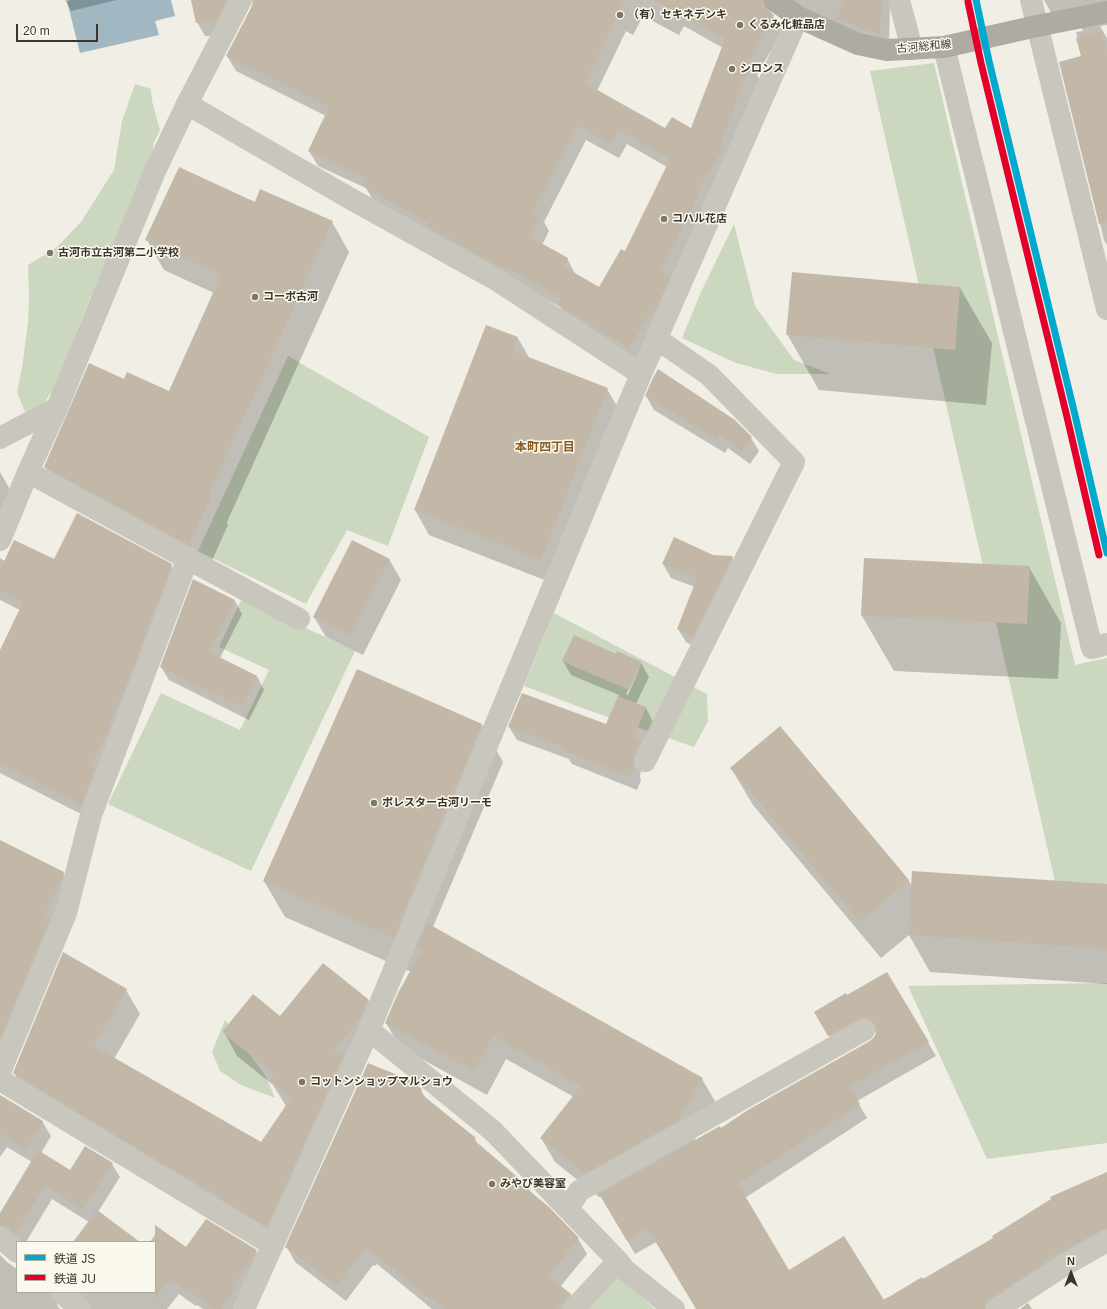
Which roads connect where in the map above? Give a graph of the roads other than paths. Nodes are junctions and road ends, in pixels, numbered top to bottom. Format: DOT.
graph roads {
  1 [pos="242,0"];
  2 [pos="899,0"];
  3 [pos="1031,0"];
  4 [pos="790,7"];
  5 [pos="1107,12"];
  6 [pos="1037,26"];
  7 [pos="944,47"];
  8 [pos="912,49"];
  9 [pos="187,104"];
  10 [pos="1107,309"];
  11 [pos="657,339"];
  12 [pos="641,374"];
  13 [pos="57,408"];
  14 [pos="0,438"];
  15 [pos="28,472"];
  16 [pos="0,540"];
  17 [pos="188,558"];
  18 [pos="299,619"];
  19 [pos="1107,644"];
  20 [pos="645,761"];
  21 [pos="368,1030"];
  22 [pos="864,1030"];
  23 [pos="0,1072"];
  24 [pos="0,1080"];
  25 [pos="568,1209"];
  26 [pos="0,1237"];
  27 [pos="1107,1241"];
  28 [pos="273,1245"];
  29 [pos="16,1251"];
  30 [pos="618,1261"];
  31 [pos="62,1293"];
  32 [pos="80,1309"];
  33 [pos="244,1309"];
  34 [pos="574,1309"];
  35 [pos="674,1309"];
  36 [pos="997,1309"];
  1 -- 9 [label="street"];
  2 -- 8 [label="street"];
  3 -- 6 [label="street"];
  4 -- 8 [label="main road, 古河総和線"];
  4 -- 11 [label="street"];
  5 -- 6 [label="main road, 古河総和線"];
  6 -- 7 [label="main road, 古河総和線"];
  6 -- 10 [label="street"];
  7 -- 8 [label="main road, 古河総和線"];
  7 -- 19 [label="street"];
  9 -- 12 [label="street"];
  9 -- 13 [label="street"];
  11 -- 12 [label="street"];
  11 -- 20 [label="street"];
  12 -- 21 [label="street"];
  13 -- 14 [label="street"];
  13 -- 15 [label="street"];
  15 -- 16 [label="street"];
  15 -- 17 [label="street"];
  17 -- 18 [label="street"];
  17 -- 23 [label="street"];
  21 -- 25 [label="street"];
  21 -- 28 [label="street"];
  22 -- 25 [label="street"];
  24 -- 28 [label="street"];
  25 -- 30 [label="street"];
  26 -- 29 [label="street"];
  27 -- 36 [label="street"];
  28 -- 33 [label="street"];
  30 -- 34 [label="street"];
  30 -- 35 [label="street"];
  31 -- 32 [label="street"];
}
